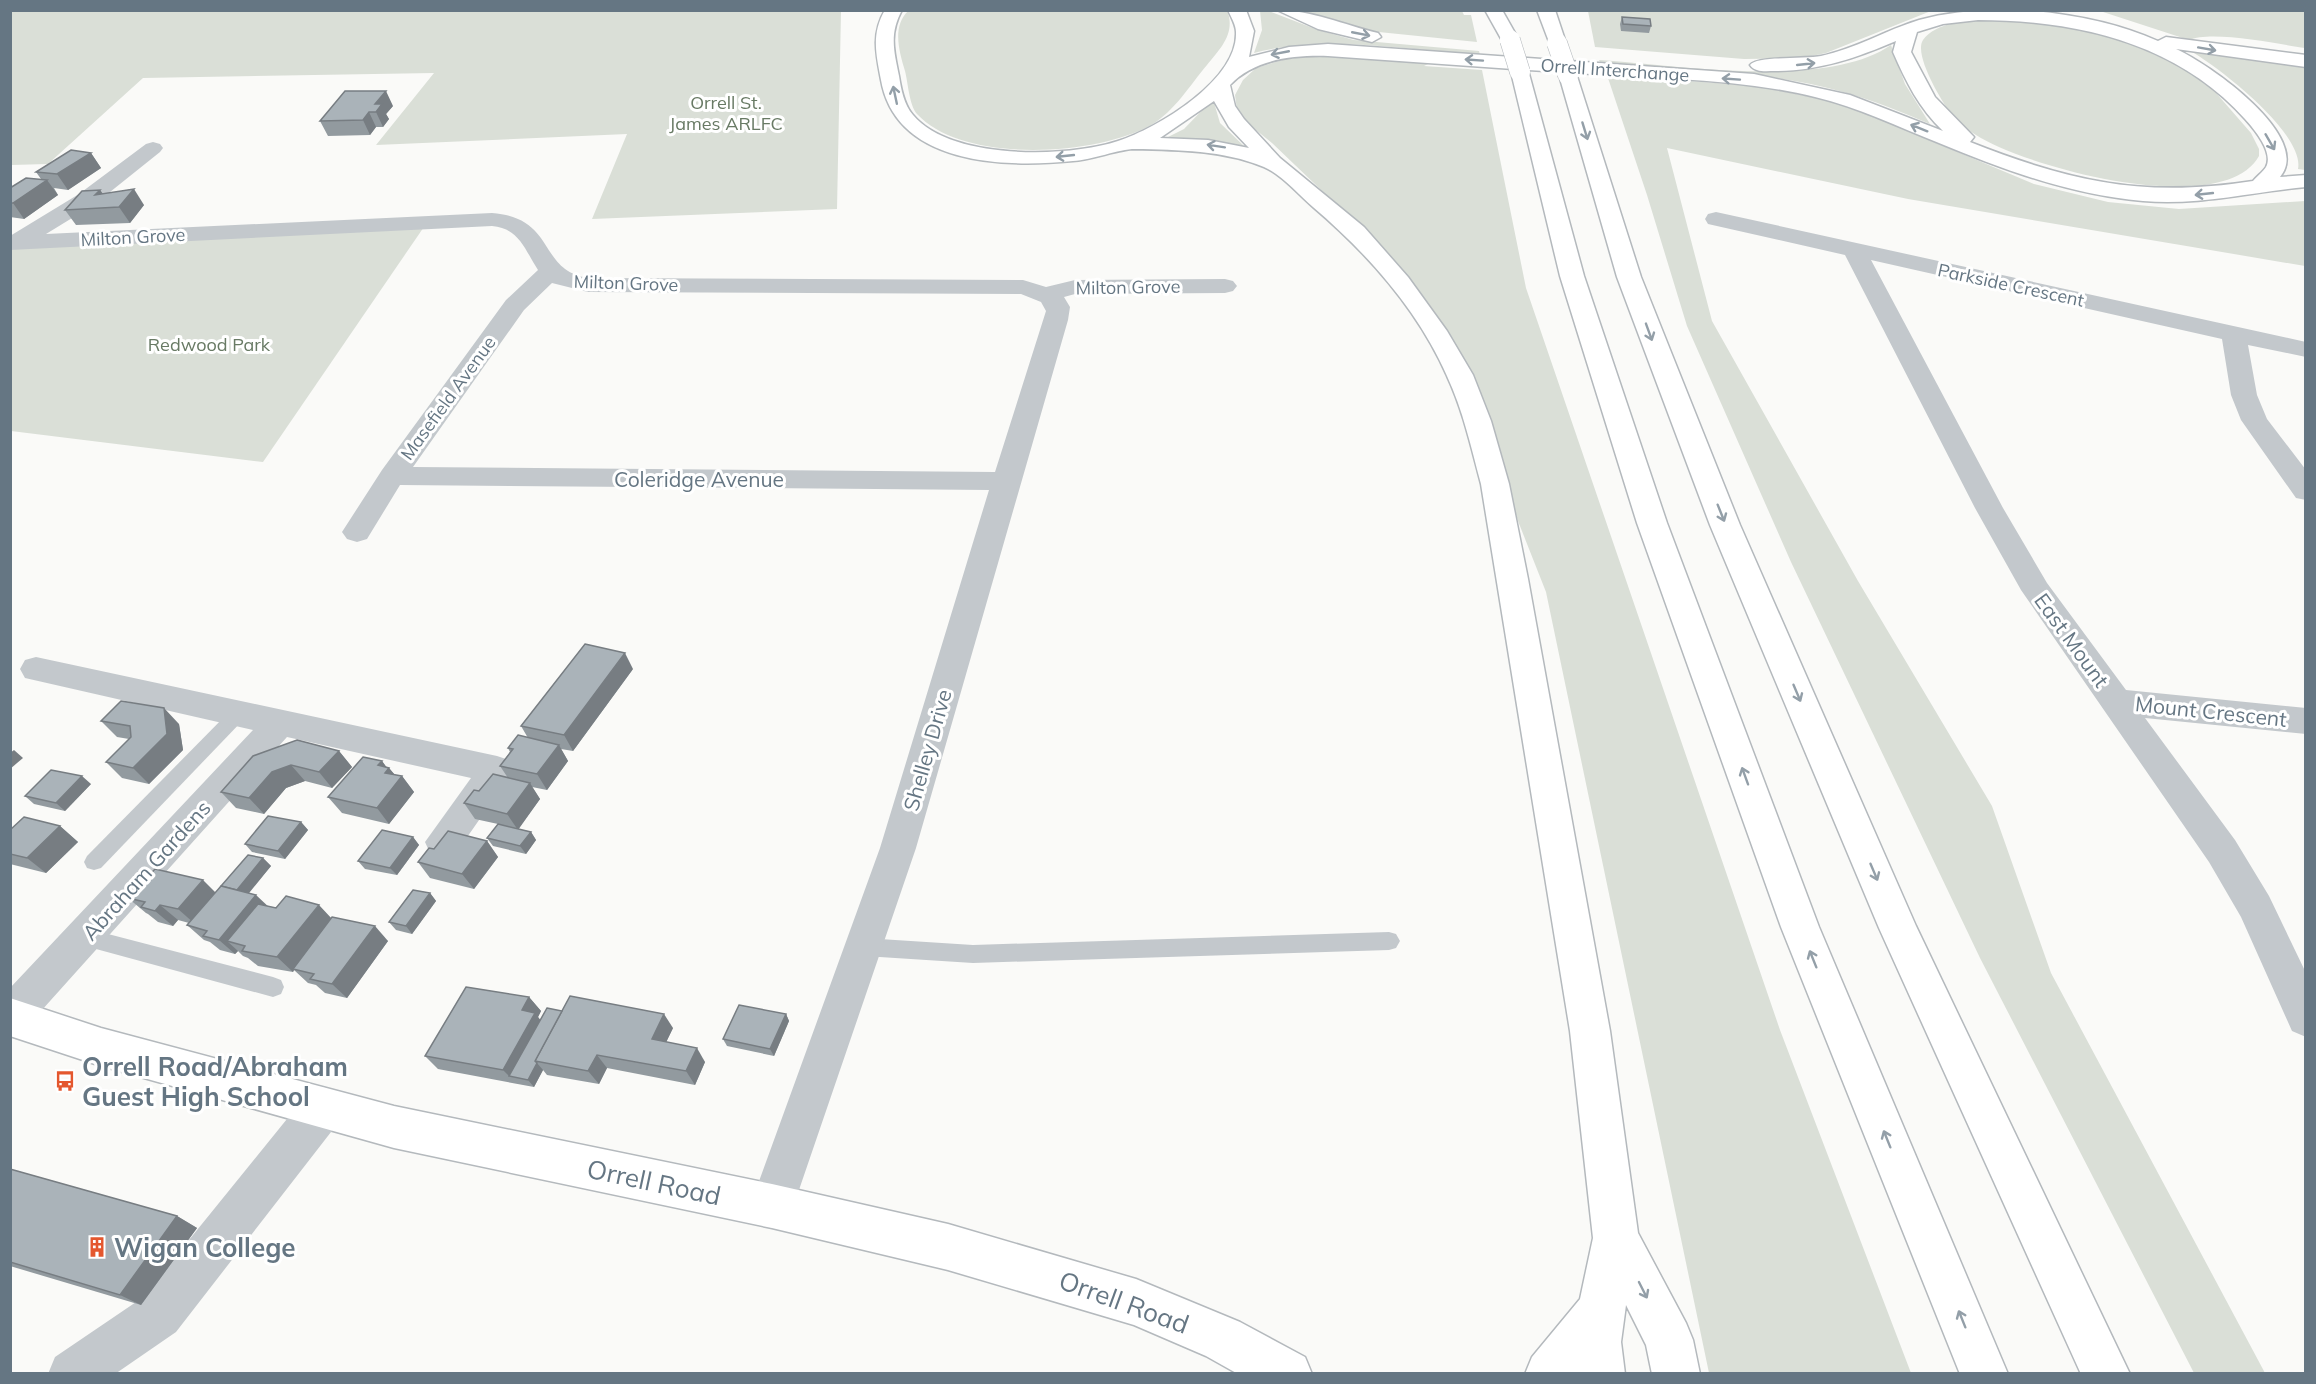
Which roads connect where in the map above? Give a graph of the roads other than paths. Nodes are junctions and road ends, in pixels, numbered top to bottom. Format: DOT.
graph roads {
  1 [pos="894,10"];
  2 [pos="1237,10"];
  3 [pos="1285,10"];
  4 [pos="1493,10"];
  5 [pos="1502,10"];
  6 [pos="1546,10"];
  7 [pos="1559,10"];
  8 [pos="2062,10"];
  9 [pos="1950,14"];
  10 [pos="2100,27"];
  11 [pos="1908,31"];
  12 [pos="2128,35"];
  13 [pos="1510,40"];
  14 [pos="1557,43"];
  15 [pos="2306,61"];
  16 [pos="1225,79"];
  17 [pos="1122,147"];
  18 [pos="153,148"];
  19 [pos="1993,157"];
  20 [pos="1272,162"];
  21 [pos="2306,181"];
  22 [pos="2262,184"];
  23 [pos="1716,219"];
  24 [pos="13,244"];
  25 [pos="1855,251"];
  26 [pos="550,272"];
  27 [pos="1225,286"];
  28 [pos="1046,294"];
  29 [pos="2234,335"];
  30 [pos="2306,350"];
  31 [pos="392,476"];
  32 [pos="1006,481"];
  33 [pos="2306,491"];
  34 [pos="357,532"];
  35 [pos="36,669"];
  36 [pos="2117,702"];
  37 [pos="238,714"];
  38 [pos="2306,721"];
  39 [pos="280,723"];
  40 [pos="443,842"];
  41 [pos="94,862"];
  42 [pos="85,937"];
  43 [pos="1389,940"];
  44 [pos="864,947"];
  45 [pos="273,987"];
  46 [pos="10,1017"];
  47 [pos="2306,1018"];
  48 [pos="323,1108"];
  49 [pos="772,1206"];
  50 [pos="1616,1238"];
  51 [pos="1600,1310"];
  52 [pos="72,1374"];
  53 [pos="1288,1374"];
  54 [pos="1549,1374"];
  55 [pos="1601,1374"];
  56 [pos="1676,1374"];
  57 [pos="1984,1374"];
  58 [pos="2106,1374"];
  17 -- 1 [label="highway, Orrell Interchange, one-way"];
  2 -- 16 [label="highway, Orrell Interchange"];
  3 -- 11 [label="highway, Orrell Interchange, one-way"];
  4 -- 13 [label="highway"];
  5 -- 13 [label="highway"];
  6 -- 14 [label="highway"];
  7 -- 14 [label="highway"];
  8 -- 10 [label="highway"];
  9 -- 10 [label="highway, Orrell Interchange"];
  9 -- 11 [label="highway, Orrell Interchange"];
  10 -- 12 [label="highway, Orrell Interchange"];
  11 -- 19 [label="highway, Orrell Interchange"];
  12 -- 15 [label="highway, one-way"];
  12 -- 22 [label="highway, Orrell Interchange, one-way"];
  57 -- 13 [label="highway, one-way, bridge"];
  14 -- 58 [label="highway, one-way, bridge"];
  16 -- 17 [label="highway, Orrell Interchange"];
  19 -- 16 [label="highway, Orrell Interchange, one-way"];
  16 -- 20 [label="highway"];
  20 -- 17 [label="highway, one-way"];
  18 -- 24 [label="street"];
  22 -- 19 [label="highway, Orrell Interchange, one-way"];
  20 -- 50 [label="highway"];
  21 -- 22 [label="highway"];
  23 -- 25 [label="street, Parkside Crescent"];
  24 -- 26 [label="street, Milton Grove"];
  25 -- 29 [label="street, Parkside Crescent"];
  25 -- 36 [label="street, East Mount"];
  26 -- 28 [label="street, Milton Grove"];
  26 -- 31 [label="street, Masefield Avenue"];
  27 -- 28 [label="street, Milton Grove"];
  28 -- 32 [label="street, Shelley Drive"];
  29 -- 30 [label="street, Parkside Crescent"];
  29 -- 33 [label="street"];
  31 -- 32 [label="street, Coleridge Avenue"];
  31 -- 34 [label="street, Masefield Avenue"];
  32 -- 44 [label="street, Shelley Drive"];
  35 -- 37 [label="street"];
  36 -- 38 [label="street, Mount Crescent"];
  36 -- 47 [label="street, East Mount"];
  37 -- 39 [label="street"];
  37 -- 41 [label="lane"];
  39 -- 40 [label="street"];
  39 -- 42 [label="street, Abraham Gardens"];
  42 -- 45 [label="lane"];
  42 -- 46 [label="street, Abraham Gardens"];
  43 -- 44 [label="lane"];
  44 -- 49 [label="street, Shelley Drive"];
  46 -- 48 [label="highway, Orrell Road"];
  48 -- 49 [label="highway, Orrell Road"];
  48 -- 52 [label="street"];
  49 -- 53 [label="highway, Orrell Road"];
  50 -- 51 [label="highway"];
  50 -- 56 [label="highway, one-way"];
  51 -- 54 [label="highway"];
  51 -- 55 [label="highway"];
}
